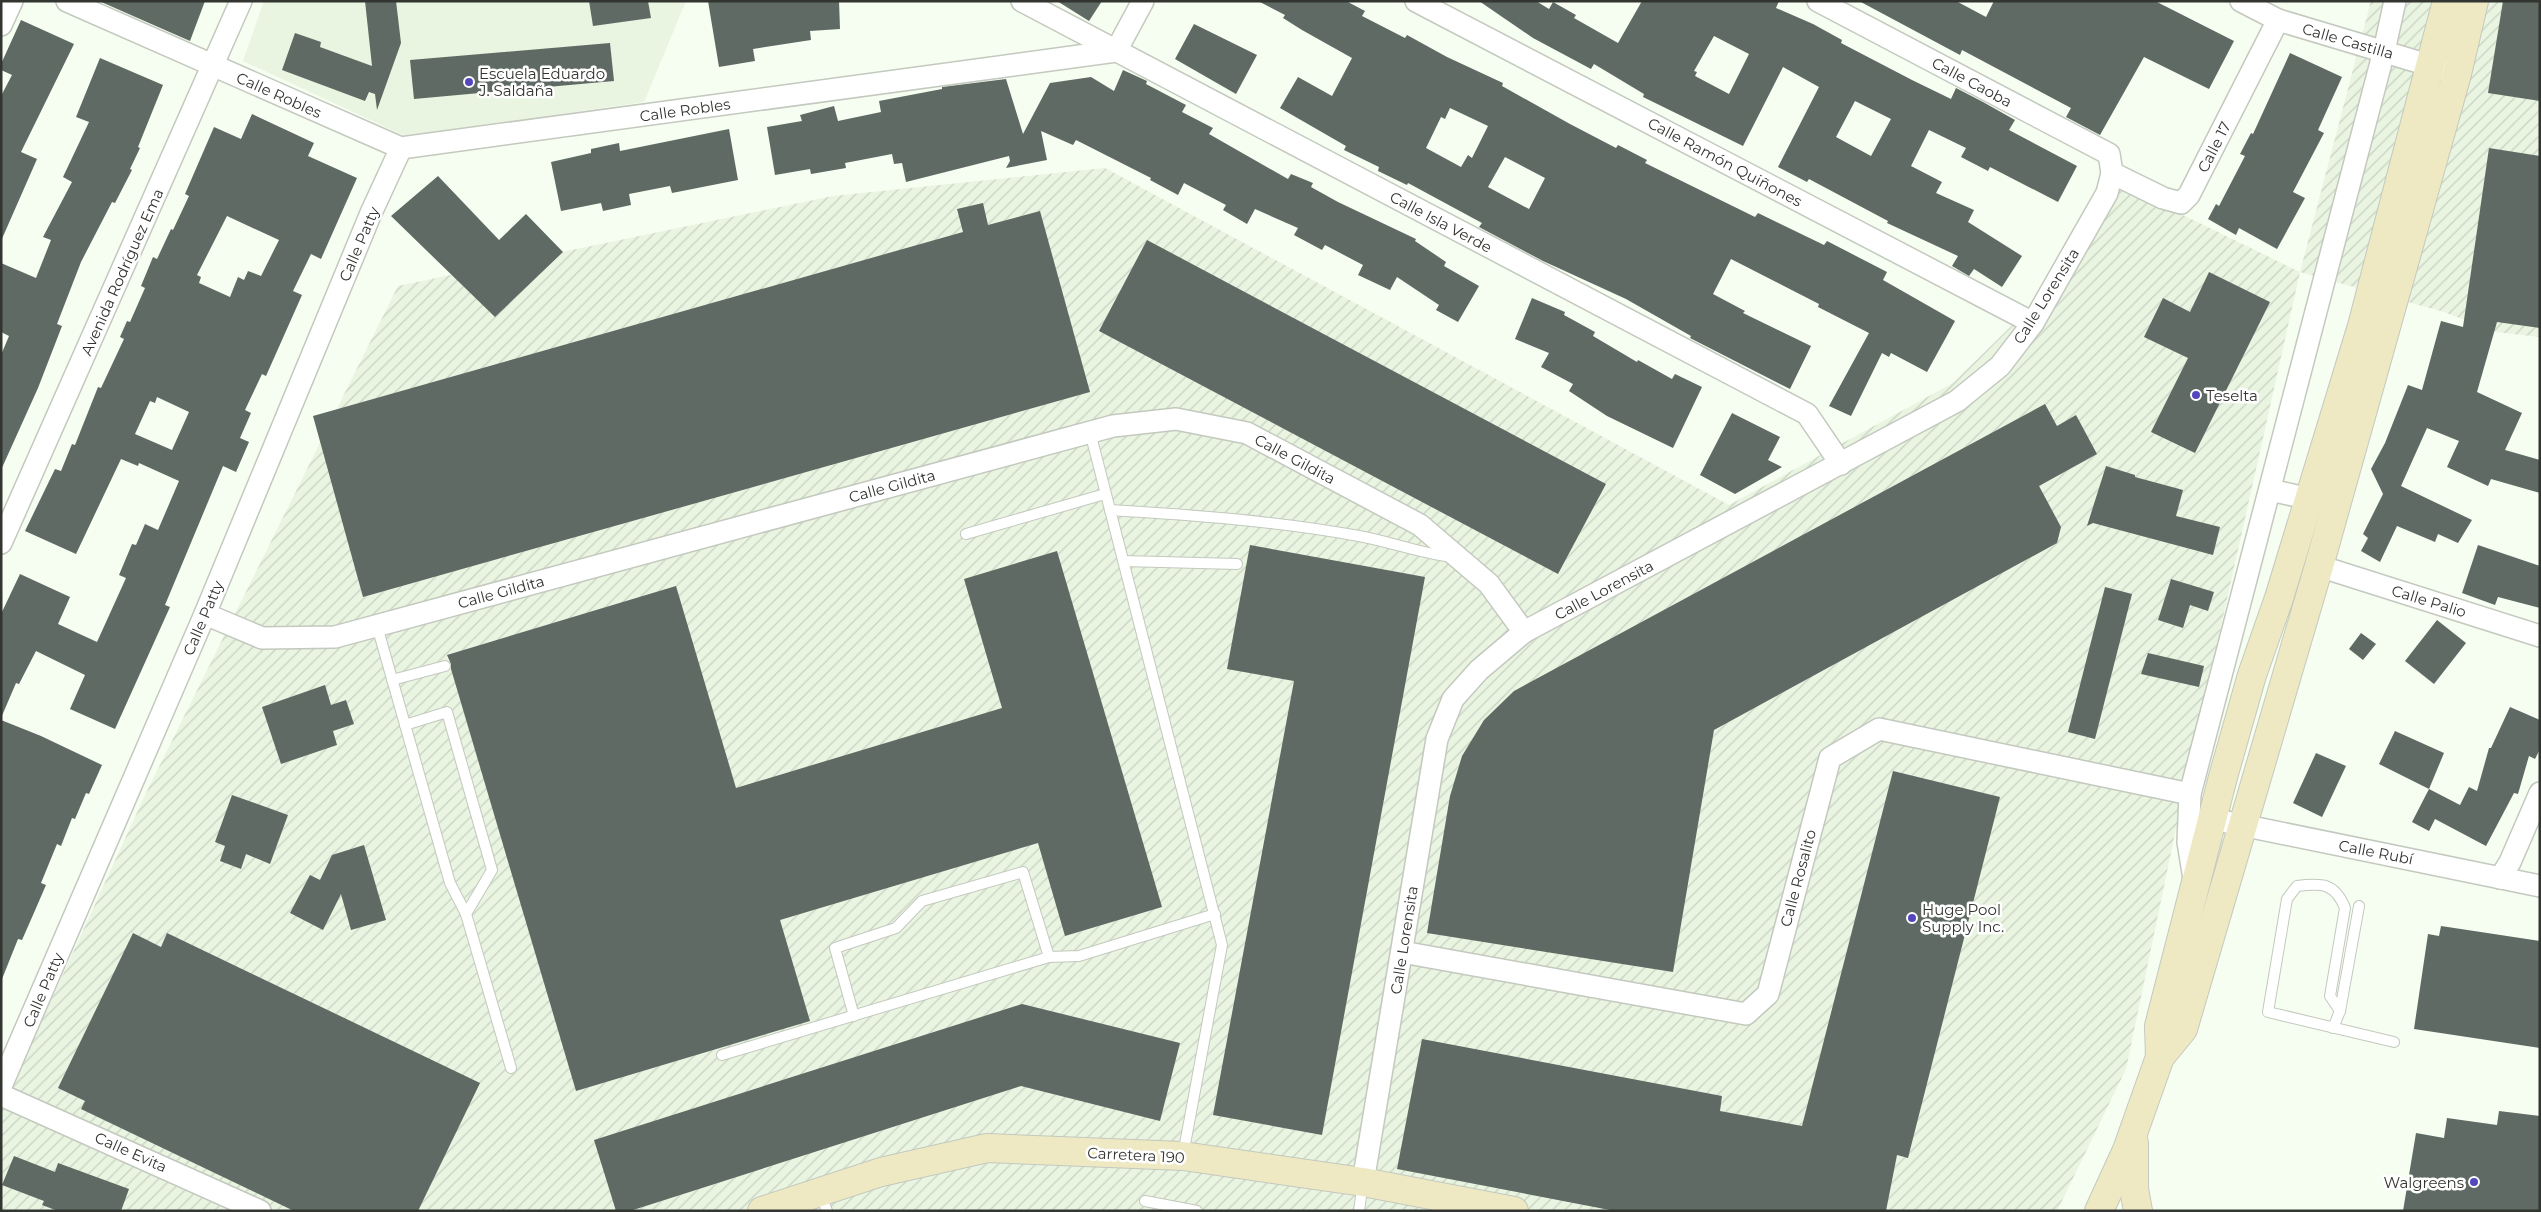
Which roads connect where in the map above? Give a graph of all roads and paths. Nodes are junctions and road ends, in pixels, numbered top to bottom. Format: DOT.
graph roads {
  1 [pos="12,1"];
  2 [pos="67,1"];
  3 [pos="241,1"];
  4 [pos="1022,1"];
  5 [pos="1143,1"];
  6 [pos="1416,1"];
  7 [pos="1818,1"];
  8 [pos="2241,1"];
  9 [pos="2395,1"];
  10 [pos="2447,1"];
  11 [pos="2474,1"];
  12 [pos="2278,20"];
  13 [pos="1,25"];
  14 [pos="1116,51"];
  15 [pos="2384,51"];
  16 [pos="213,66"];
  17 [pos="2444,70"];
  18 [pos="401,148"];
  19 [pos="2112,173"];
  20 [pos="2033,323"];
  21 [pos="1090,432"];
  22 [pos="1841,464"];
  23 [pos="2270,490"];
  24 [pos="1105,494"];
  25 [pos="2310,499"];
  26 [pos="1110,510"];
  27 [pos="966,534"];
  28 [pos="1,544"];
  29 [pos="1455,557"];
  30 [pos="1123,561"];
  31 [pos="1237,564"];
  32 [pos="2318,566"];
  33 [pos="205,614"];
  34 [pos="377,626"];
  35 [pos="1524,632"];
  36 [pos="2540,636"];
  37 [pos="445,666"];
  38 [pos="392,680"];
  39 [pos="405,725"];
  40 [pos="2190,794"];
  41 [pos="2540,794"];
  42 [pos="2212,819"];
  43 [pos="2244,826"];
  44 [pos="2500,878"];
  45 [pos="2195,882"];
  46 [pos="2540,886"];
  47 [pos="2359,906"];
  48 [pos="466,914"];
  49 [pos="1215,914"];
  50 [pos="1402,952"];
  51 [pos="1049,957"];
  52 [pos="2340,1011"];
  53 [pos="854,1016"];
  54 [pos="2334,1028"];
  55 [pos="2394,1042"];
  56 [pos="722,1055"];
  57 [pos="2160,1057"];
  58 [pos="512,1068"];
  59 [pos="1,1086"];
  60 [pos="1,1096"];
  61 [pos="2135,1128"];
  62 [pos="1183,1156"];
  63 [pos="1363,1182"];
  64 [pos="823,1201"];
  65 [pos="1145,1201"];
  66 [pos="778,1208"];
  67 [pos="260,1211"];
  68 [pos="1196,1211"];
  69 [pos="1359,1211"];
  70 [pos="1514,1211"];
  71 [pos="2099,1211"];
  72 [pos="2138,1211"];
  1 -- 13 [label="street"];
  2 -- 16 [label="street, Calle Robles"];
  3 -- 16 [label="street, Avenida Rodríguez Ema"];
  4 -- 14 [label="street, Calle Isla Verde"];
  5 -- 14 [label="street"];
  6 -- 20 [label="street, Calle Ramón Quiñones"];
  7 -- 19 [label="street, Calle Caoba"];
  8 -- 12 [label="street, Calle Castilla"];
  9 -- 15 [label="street"];
  10 -- 17 [label="street"];
  11 -- 17 [label="street"];
  12 -- 15 [label="street, Calle Castilla"];
  12 -- 19 [label="street, Calle 17"];
  14 -- 18 [label="street, Calle Robles"];
  14 -- 22 [label="street, Calle Isla Verde"];
  15 -- 17 [label="street, Calle Castilla"];
  15 -- 23 [label="street"];
  16 -- 18 [label="street, Calle Robles"];
  16 -- 28 [label="street, Avenida Rodríguez Ema"];
  17 -- 25 [label="street"];
  17 -- 32 [label="street"];
  18 -- 33 [label="street, Calle Patty"];
  19 -- 20 [label="street, Calle Lorensita"];
  20 -- 22 [label="street, Calle Lorensita"];
  21 -- 24 [label="lane"];
  21 -- 29 [label="street, Calle Gildita"];
  21 -- 34 [label="street, Calle Gildita"];
  22 -- 35 [label="street, Calle Lorensita"];
  23 -- 25 [label="street"];
  23 -- 40 [label="street"];
  24 -- 26 [label="lane"];
  24 -- 27 [label="lane"];
  25 -- 42 [label="street"];
  26 -- 29 [label="lane"];
  26 -- 30 [label="lane"];
  29 -- 35 [label="street, Calle Gildita"];
  30 -- 31 [label="lane"];
  30 -- 49 [label="lane"];
  32 -- 36 [label="street, Calle Palio"];
  32 -- 43 [label="street"];
  33 -- 34 [label="street, Calle Gildita"];
  33 -- 59 [label="street, Calle Patty"];
  34 -- 38 [label="lane"];
  35 -- 50 [label="street, Calle Lorensita"];
  37 -- 38 [label="lane"];
  38 -- 39 [label="lane"];
  39 -- 48 [label="lane"];
  39 -- 48 [label="lane"];
  40 -- 45 [label="street"];
  40 -- 50 [label="street, Calle Rosalito"];
  41 -- 44 [label="street"];
  42 -- 43 [label="street, Calle Rubí"];
  42 -- 45 [label="street"];
  43 -- 44 [label="street, Calle Rubí"];
  43 -- 57 [label="street"];
  44 -- 46 [label="street, Calle Rubí"];
  45 -- 57 [label="street"];
  47 -- 52 [label="lane"];
  48 -- 58 [label="lane"];
  49 -- 51 [label="lane"];
  49 -- 62 [label="lane"];
  50 -- 63 [label="street, Calle Lorensita"];
  51 -- 53 [label="lane"];
  51 -- 53 [label="lane"];
  52 -- 54 [label="lane"];
  52 -- 54 [label="lane"];
  53 -- 56 [label="lane"];
  54 -- 55 [label="lane"];
  57 -- 61 [label="street"];
  60 -- 67 [label="street, Calle Evita"];
  61 -- 71 [label="street"];
  61 -- 72 [label="street"];
  62 -- 63 [label="street, Carretera 190"];
  62 -- 64 [label="street, Carretera 190"];
  63 -- 69 [label="lane"];
  63 -- 70 [label="street, Carretera 190"];
  64 -- 66 [label="street, Carretera 190"];
  65 -- 68 [label="lane"];
}
